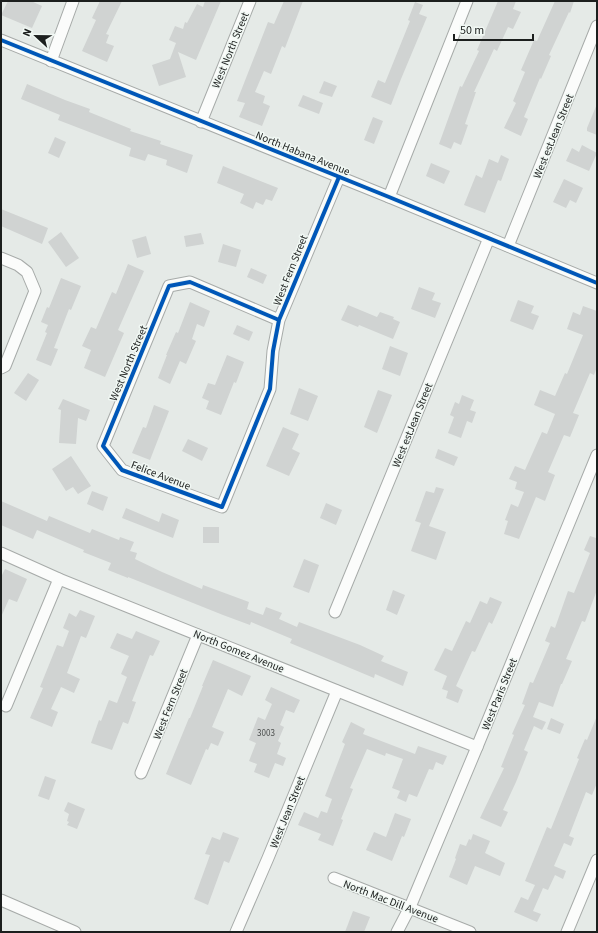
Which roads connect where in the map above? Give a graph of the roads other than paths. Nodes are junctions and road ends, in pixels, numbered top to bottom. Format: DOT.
graph roads {
  1 [pos="73,1"];
  2 [pos="250,1"];
  3 [pos="467,1"];
  4 [pos="597,26"];
  5 [pos="1,40"];
  6 [pos="51,60"];
  7 [pos="201,122"];
  8 [pos="338,177"];
  9 [pos="389,197"];
  10 [pos="489,238"];
  11 [pos="508,246"];
  12 [pos="1,258"];
  13 [pos="597,283"];
  14 [pos="279,320"];
  15 [pos="1,368"];
  16 [pos="103,446"];
  17 [pos="597,456"];
  18 [pos="222,507"];
  19 [pos="1,553"];
  20 [pos="59,579"];
  21 [pos="335,612"];
  22 [pos="198,635"];
  23 [pos="337,691"];
  24 [pos="6,706"];
  25 [pos="477,747"];
  26 [pos="141,773"];
  27 [pos="597,860"];
  28 [pos="334,878"];
  29 [pos="1,900"];
  30 [pos="410,907"];
  31 [pos="75,932"];
  32 [pos="236,932"];
  33 [pos="397,932"];
  34 [pos="470,932"];
  35 [pos="567,932"];
  1 -- 6 [label="street"];
  2 -- 7 [label="street, West North Street"];
  3 -- 9 [label="street"];
  4 -- 11 [label="street, West estJean Street"];
  5 -- 6 [label="street, North Habana Avenue"];
  6 -- 7 [label="street, North Habana Avenue"];
  7 -- 8 [label="street, North Habana Avenue"];
  8 -- 9 [label="street, North Habana Avenue"];
  8 -- 14 [label="street, West Fern Street"];
  9 -- 10 [label="street, North Habana Avenue"];
  10 -- 11 [label="street, North Habana Avenue"];
  10 -- 21 [label="street, West estJean Street"];
  11 -- 13 [label="street, North Habana Avenue"];
  12 -- 15 [label="street"];
  14 -- 16 [label="street, West North Street"];
  14 -- 18 [label="street, West Fern Street"];
  16 -- 18 [label="street, Felice Avenue"];
  17 -- 25 [label="street, West Paris Street"];
  19 -- 20 [label="street, North Gomez Avenue"];
  20 -- 22 [label="street, North Gomez Avenue"];
  20 -- 24 [label="street"];
  22 -- 23 [label="street, North Gomez Avenue"];
  22 -- 26 [label="street, West Fern Street"];
  23 -- 25 [label="street, North Gomez Avenue"];
  23 -- 32 [label="street, West Jean Street"];
  25 -- 30 [label="street, West Paris Street"];
  27 -- 35 [label="street"];
  28 -- 30 [label="street, North Mac Dill Avenue"];
  29 -- 31 [label="street"];
  30 -- 33 [label="street, West Paris Street"];
  30 -- 34 [label="street, North Mac Dill Avenue"];
}
